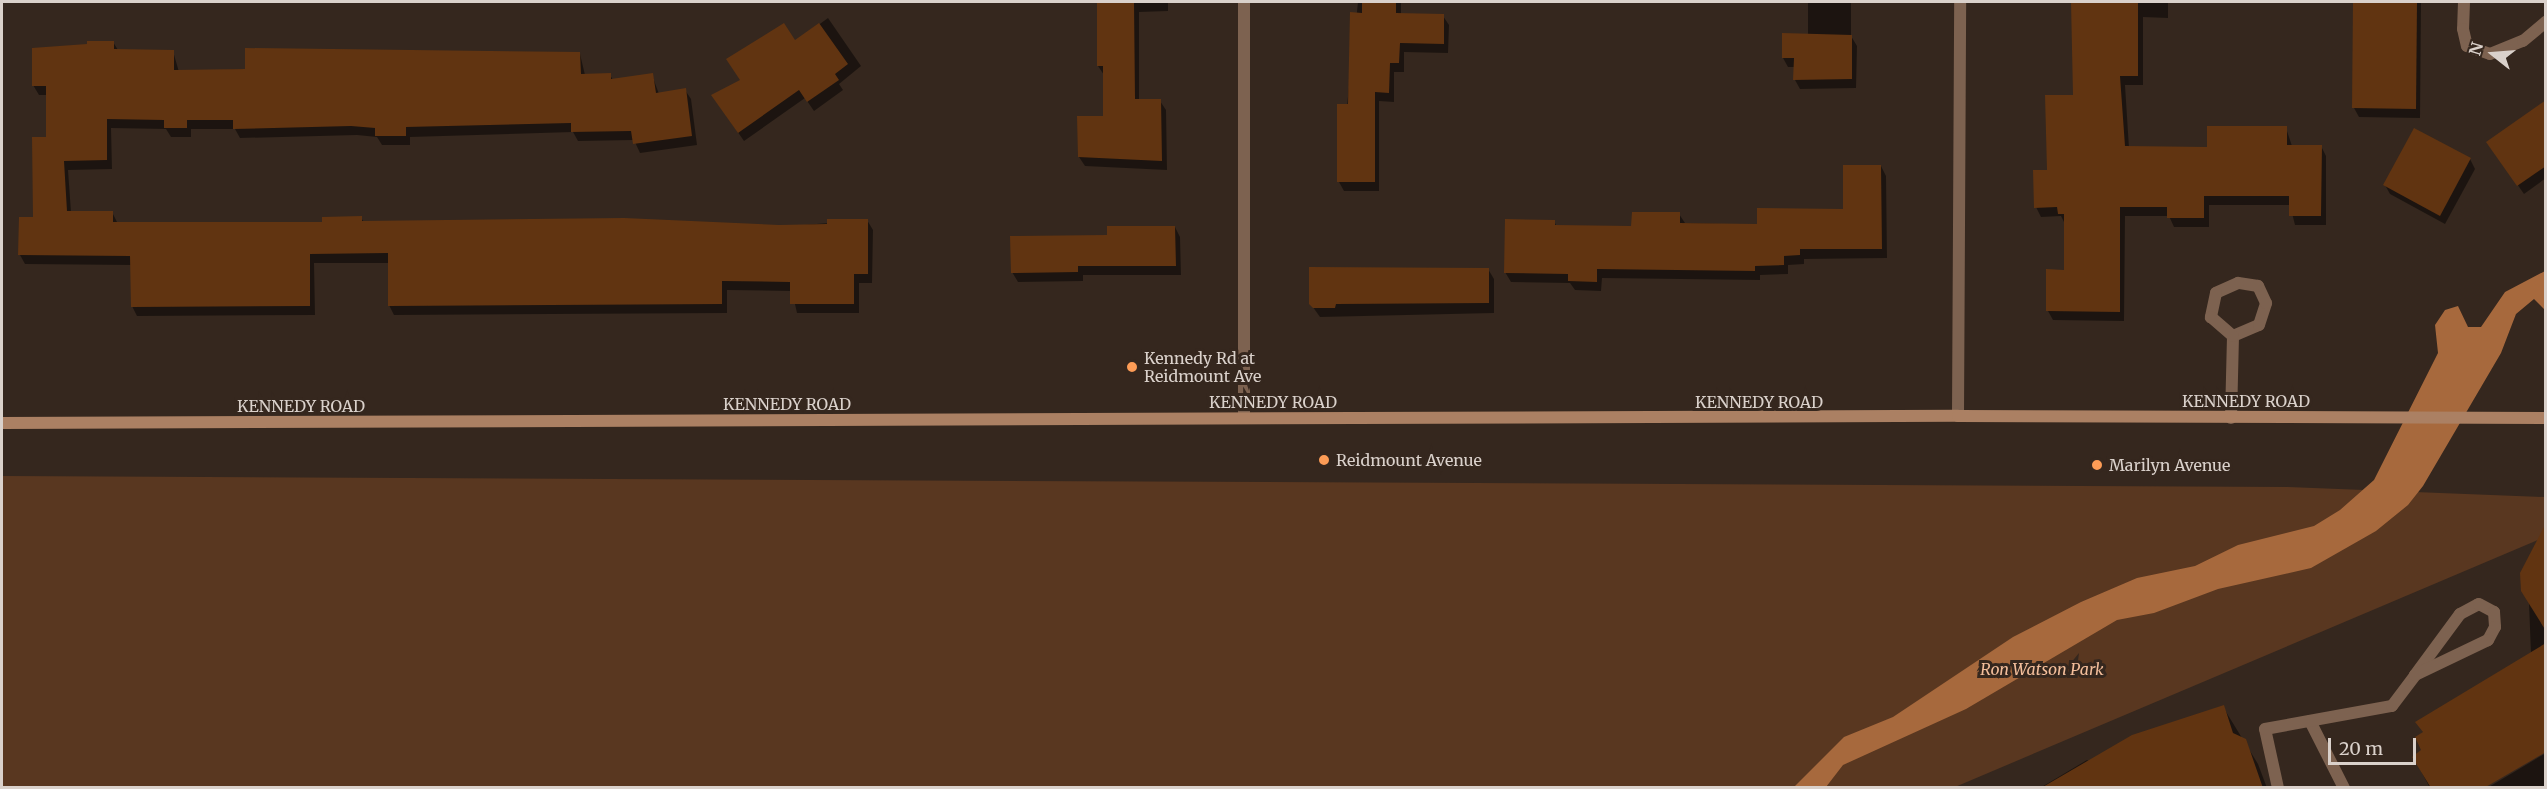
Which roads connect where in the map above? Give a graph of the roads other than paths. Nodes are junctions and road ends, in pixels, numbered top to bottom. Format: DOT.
graph roads {
  1 [pos="1244,2"];
  2 [pos="1960,2"];
  3 [pos="2464,2"];
  4 [pos="2546,22"];
  5 [pos="2233,336"];
  6 [pos="1958,416"];
  7 [pos="1244,418"];
  8 [pos="2231,418"];
  9 [pos="2546,418"];
  10 [pos="2,423"];
  11 [pos="2415,675"];
  12 [pos="2310,721"];
  13 [pos="2278,788"];
  14 [pos="2344,788"];
  1 -- 7 [label="street"];
  2 -- 6 [label="street"];
  3 -- 4 [label="street"];
  5 -- 5 [label="street"];
  5 -- 8 [label="street"];
  6 -- 7 [label="main road, KENNEDY ROAD"];
  6 -- 8 [label="main road, KENNEDY ROAD"];
  7 -- 10 [label="main road, KENNEDY ROAD"];
  8 -- 9 [label="main road, KENNEDY ROAD"];
  11 -- 11 [label="street"];
  11 -- 12 [label="street"];
  12 -- 13 [label="street"];
  12 -- 14 [label="street"];
}
